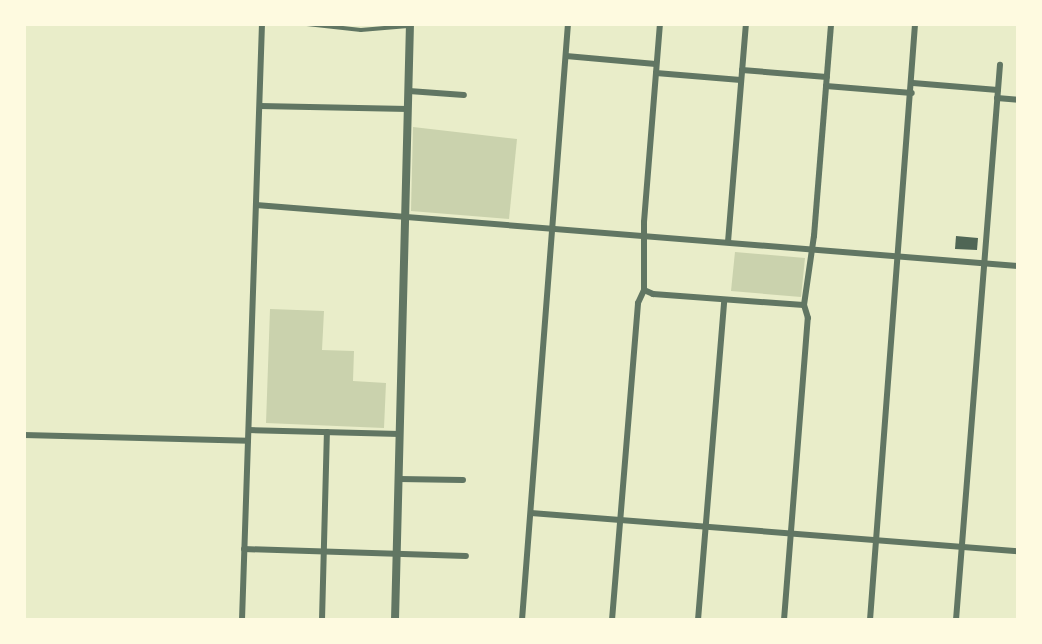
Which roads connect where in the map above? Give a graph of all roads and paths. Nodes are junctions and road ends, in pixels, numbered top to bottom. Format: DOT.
graph roads {
  1 [pos="262,24"];
  2 [pos="307,24"];
  3 [pos="568,24"];
  4 [pos="660,24"];
  5 [pos="746,24"];
  6 [pos="831,24"];
  7 [pos="915,24"];
  8 [pos="410,25"];
  9 [pos="566,56"];
  10 [pos="656,64"];
  11 [pos="1000,65"];
  12 [pos="742,70"];
  13 [pos="656,73"];
  14 [pos="827,77"];
  15 [pos="741,80"];
  16 [pos="913,83"];
  17 [pos="826,86"];
  18 [pos="998,90"];
  19 [pos="409,91"];
  20 [pos="912,93"];
  21 [pos="464,95"];
  22 [pos="997,98"];
  23 [pos="1017,100"];
  24 [pos="260,106"];
  25 [pos="408,108"];
  26 [pos="256,205"];
  27 [pos="406,216"];
  28 [pos="555,228"];
  29 [pos="645,235"];
  30 [pos="728,242"];
  31 [pos="811,248"];
  32 [pos="899,256"];
  33 [pos="984,263"];
  34 [pos="1017,266"];
  35 [pos="643,290"];
  36 [pos="724,301"];
  37 [pos="804,305"];
  38 [pos="248,430"];
  39 [pos="327,432"];
  40 [pos="400,434"];
  41 [pos="24,435"];
  42 [pos="248,441"];
  43 [pos="399,479"];
  44 [pos="463,480"];
  45 [pos="531,513"];
  46 [pos="620,519"];
  47 [pos="705,526"];
  48 [pos="791,533"];
  49 [pos="876,540"];
  50 [pos="962,546"];
  51 [pos="244,549"];
  52 [pos="1017,551"];
  53 [pos="324,552"];
  54 [pos="397,554"];
  55 [pos="466,556"];
  56 [pos="242,620"];
  57 [pos="322,620"];
  58 [pos="395,620"];
  59 [pos="522,620"];
  60 [pos="612,620"];
  61 [pos="698,620"];
  62 [pos="784,620"];
  63 [pos="870,620"];
  64 [pos="956,620"];
  1 -- 24 [label="street"];
  2 -- 8 [label="lane"];
  3 -- 9 [label="street"];
  4 -- 10 [label="street"];
  5 -- 12 [label="street"];
  6 -- 14 [label="street"];
  7 -- 16 [label="street"];
  8 -- 19 [label="street"];
  9 -- 10 [label="street"];
  9 -- 28 [label="street"];
  10 -- 13 [label="street"];
  11 -- 18 [label="street"];
  12 -- 14 [label="street"];
  12 -- 15 [label="street"];
  13 -- 15 [label="street"];
  13 -- 29 [label="street"];
  14 -- 17 [label="street"];
  15 -- 30 [label="street"];
  16 -- 18 [label="street"];
  16 -- 20 [label="street"];
  17 -- 20 [label="street"];
  17 -- 31 [label="street"];
  18 -- 22 [label="street"];
  19 -- 21 [label="street"];
  19 -- 25 [label="street"];
  20 -- 32 [label="street"];
  22 -- 23 [label="street"];
  22 -- 33 [label="street"];
  24 -- 25 [label="street"];
  24 -- 26 [label="street"];
  25 -- 27 [label="street"];
  26 -- 27 [label="street"];
  26 -- 38 [label="street"];
  27 -- 28 [label="street"];
  27 -- 40 [label="street"];
  28 -- 29 [label="street"];
  28 -- 45 [label="street"];
  29 -- 30 [label="street"];
  29 -- 35 [label="street"];
  30 -- 31 [label="street"];
  31 -- 32 [label="street"];
  31 -- 37 [label="street"];
  32 -- 33 [label="street"];
  32 -- 49 [label="street"];
  33 -- 34 [label="street"];
  33 -- 50 [label="street"];
  35 -- 36 [label="street"];
  35 -- 46 [label="street"];
  36 -- 37 [label="street"];
  36 -- 47 [label="street"];
  37 -- 48 [label="street"];
  38 -- 39 [label="street"];
  38 -- 42 [label="street"];
  39 -- 40 [label="street"];
  39 -- 53 [label="street"];
  40 -- 43 [label="street"];
  41 -- 42 [label="street"];
  42 -- 51 [label="street"];
  43 -- 44 [label="street"];
  43 -- 54 [label="street"];
  45 -- 46 [label="street"];
  45 -- 59 [label="street"];
  46 -- 47 [label="street"];
  46 -- 60 [label="street"];
  47 -- 48 [label="street"];
  47 -- 61 [label="street"];
  48 -- 49 [label="street"];
  48 -- 62 [label="street"];
  49 -- 50 [label="street"];
  49 -- 63 [label="street"];
  50 -- 52 [label="street"];
  50 -- 64 [label="street"];
  51 -- 53 [label="street"];
  51 -- 56 [label="street"];
  53 -- 54 [label="street"];
  53 -- 57 [label="street"];
  54 -- 55 [label="street"];
  54 -- 58 [label="street"];
}
